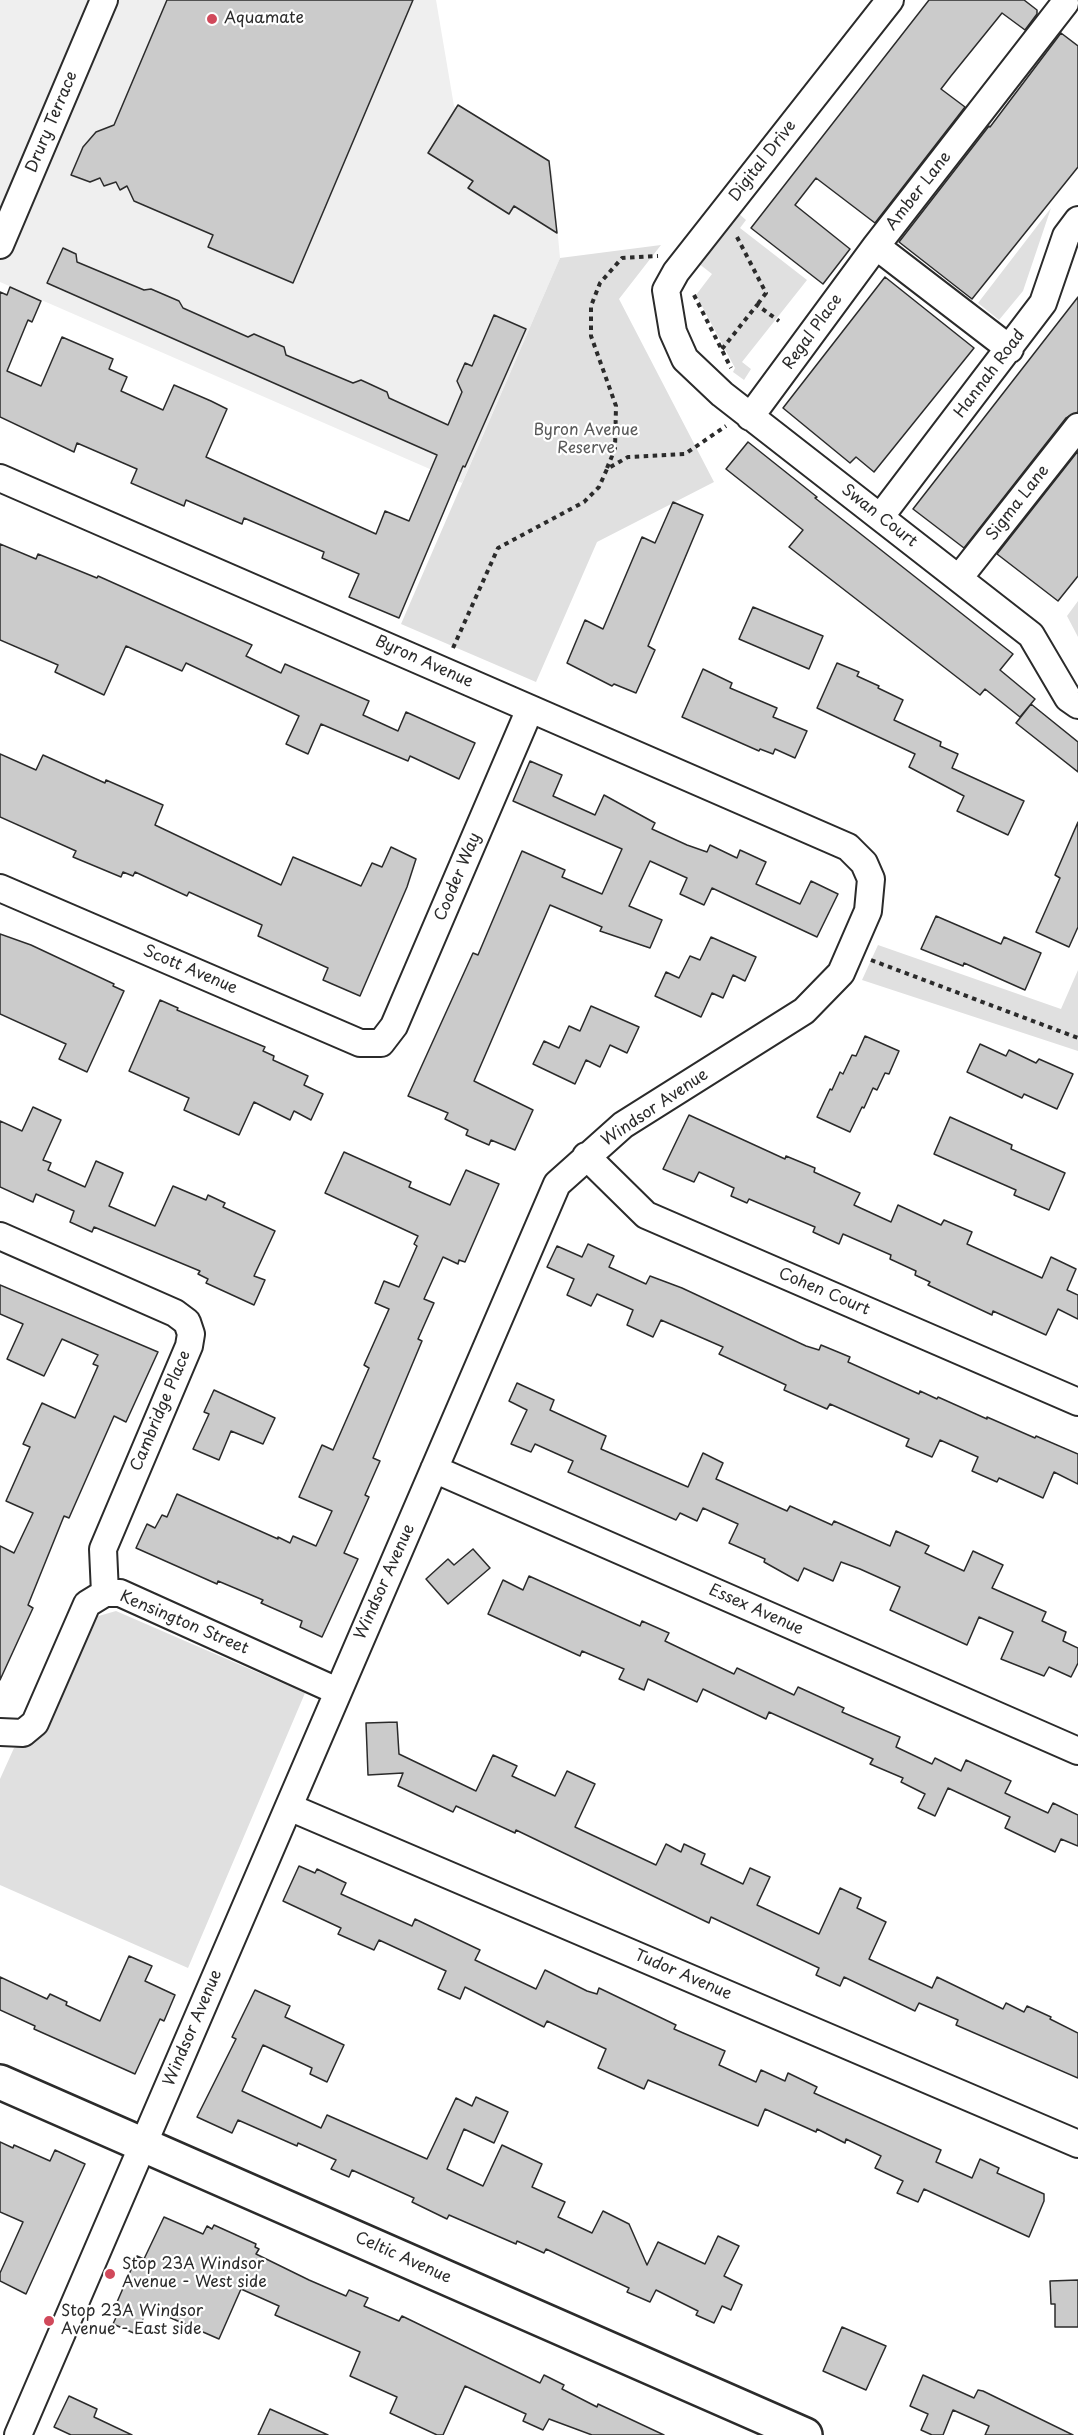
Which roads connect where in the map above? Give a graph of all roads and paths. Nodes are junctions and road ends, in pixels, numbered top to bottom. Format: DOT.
graph roads {
  1 [pos="104,0"];
  2 [pos="890,0"];
  3 [pos="1068,5"];
  4 [pos="1078,220"];
  5 [pos="732,244"];
  6 [pos="0,245"];
  7 [pos="876,246"];
  8 [pos="668,255"];
  9 [pos="699,285"];
  10 [pos="757,305"];
  11 [pos="779,321"];
  12 [pos="673,332"];
  13 [pos="1010,349"];
  14 [pos="722,350"];
  15 [pos="729,371"];
  16 [pos="738,421"];
  17 [pos="1078,427"];
  18 [pos="607,469"];
  19 [pos="0,478"];
  20 [pos="880,516"];
  21 [pos="959,578"];
  22 [pos="450,654"];
  23 [pos="1078,705"];
  24 [pos="530,709"];
  25 [pos="848,847"];
  26 [pos="0,888"];
  27 [pos="868,959"];
  28 [pos="1078,1038"];
  29 [pos="381,1043"];
  30 [pos="586,1156"];
  31 [pos="0,1236"];
  32 [pos="1078,1402"];
  33 [pos="435,1468"];
  34 [pos="105,1593"];
  35 [pos="337,1690"];
  36 [pos="0,1732"];
  37 [pos="1078,1751"];
  38 [pos="289,1807"];
  39 [pos="0,2082"];
  40 [pos="143,2144"];
  41 [pos="1078,2144"];
  42 [pos="18,2435"];
  43 [pos="805,2435"];
  1 -- 6 [label="street, Drury Terrace"];
  2 -- 12 [label="street, Digital Drive"];
  3 -- 7 [label="street, Amber Lane"];
  4 -- 13 [label="street, Hannah Road"];
  5 -- 10 [label="path"];
  7 -- 13 [label="street, Amber Lane"];
  7 -- 16 [label="street, Regal Place"];
  8 -- 18 [label="path"];
  9 -- 14 [label="path"];
  10 -- 11 [label="path"];
  10 -- 14 [label="path"];
  12 -- 16 [label="street, Swan Court"];
  13 -- 20 [label="street, Hannah Road"];
  14 -- 15 [label="path"];
  16 -- 18 [label="path"];
  16 -- 20 [label="street, Swan Court"];
  17 -- 21 [label="street, Sigma Lane"];
  18 -- 22 [label="path"];
  19 -- 24 [label="street, Byron Avenue"];
  20 -- 21 [label="street, Swan Court"];
  21 -- 23 [label="street, Swan Court"];
  24 -- 25 [label="street, Byron Avenue"];
  24 -- 29 [label="street, Cooder Way"];
  25 -- 30 [label="street, Windsor Avenue"];
  26 -- 29 [label="street, Scott Avenue"];
  27 -- 28 [label="path"];
  30 -- 32 [label="street, Cohen Court"];
  30 -- 33 [label="street, Windsor Avenue"];
  31 -- 34 [label="street, Cambridge Place"];
  33 -- 35 [label="street, Windsor Avenue"];
  33 -- 37 [label="street, Essex Avenue"];
  34 -- 35 [label="street, Kensington Street"];
  34 -- 36 [label="street, Kensington Street"];
  35 -- 38 [label="street, Windsor Avenue"];
  38 -- 40 [label="street, Windsor Avenue"];
  38 -- 41 [label="street, Tudor Avenue"];
  39 -- 40 [label="street, Celtic Avenue"];
  40 -- 42 [label="street, Windsor Avenue"];
  40 -- 43 [label="street, Celtic Avenue"];
}
